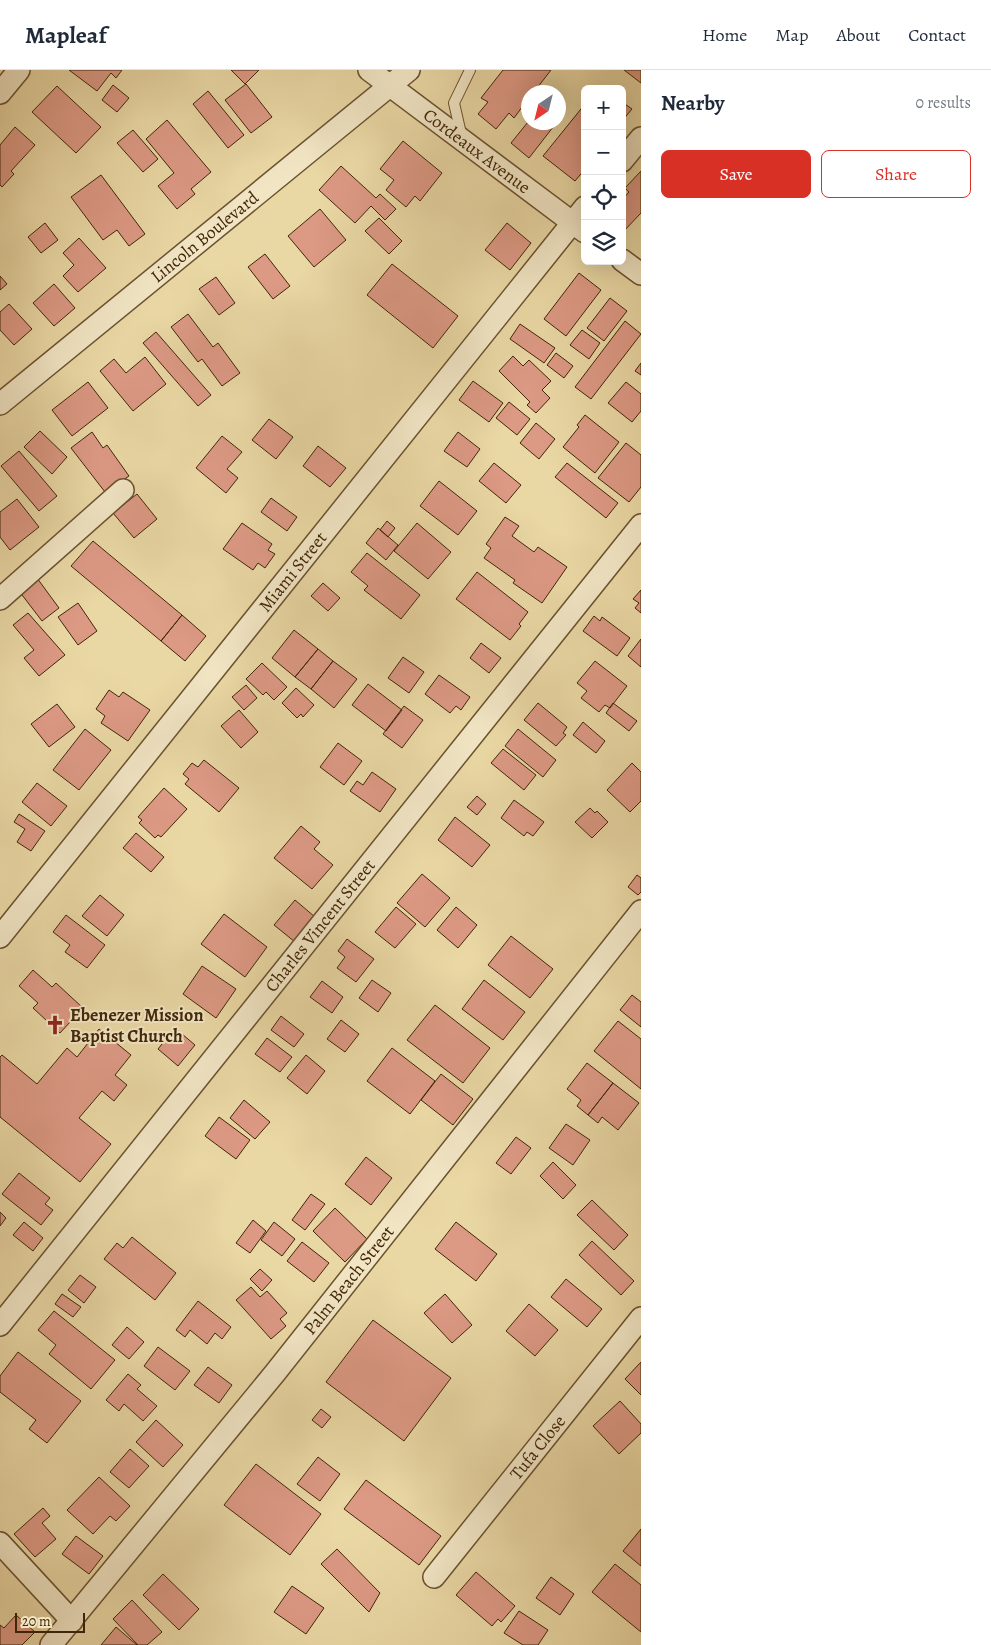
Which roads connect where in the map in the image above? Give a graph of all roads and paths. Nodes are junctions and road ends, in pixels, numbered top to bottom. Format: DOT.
graph roads {
  1 [pos="19,70"];
  2 [pos="369,70"];
  3 [pos="409,70"];
  4 [pos="470,70"];
  5 [pos="390,86"];
  6 [pos="0,93"];
  7 [pos="641,138"];
  8 [pos="462,139"];
  9 [pos="626,156"];
  10 [pos="580,220"];
  11 [pos="626,263"];
  12 [pos="641,274"];
  13 [pos="0,404"];
  14 [pos="123,490"];
  15 [pos="641,525"];
  16 [pos="0,599"];
  17 [pos="641,911"];
  18 [pos="0,937"];
  19 [pos="641,1318"];
  20 [pos="0,1325"];
  21 [pos="0,1543"];
  22 [pos="434,1576"];
  23 [pos="72,1621"];
  24 [pos="51,1645"];
  1 -- 6 [label="street"];
  2 -- 5 [label="street, Cordeaux Avenue"];
  3 -- 5 [label="street, Lincoln Boulevard"];
  4 -- 8 [label="lane"];
  5 -- 8 [label="street, Cordeaux Avenue"];
  5 -- 13 [label="street, Lincoln Boulevard"];
  7 -- 9 [label="street"];
  8 -- 10 [label="street, Cordeaux Avenue"];
  10 -- 18 [label="street, Miami Street"];
  11 -- 12 [label="street"];
  14 -- 16 [label="street"];
  15 -- 20 [label="street, Charles Vincent Street"];
  17 -- 23 [label="street, Palm Beach Street"];
  19 -- 22 [label="street, Tufa Close"];
  21 -- 23 [label="street"];
  23 -- 24 [label="street, Palm Beach Street"];
}
